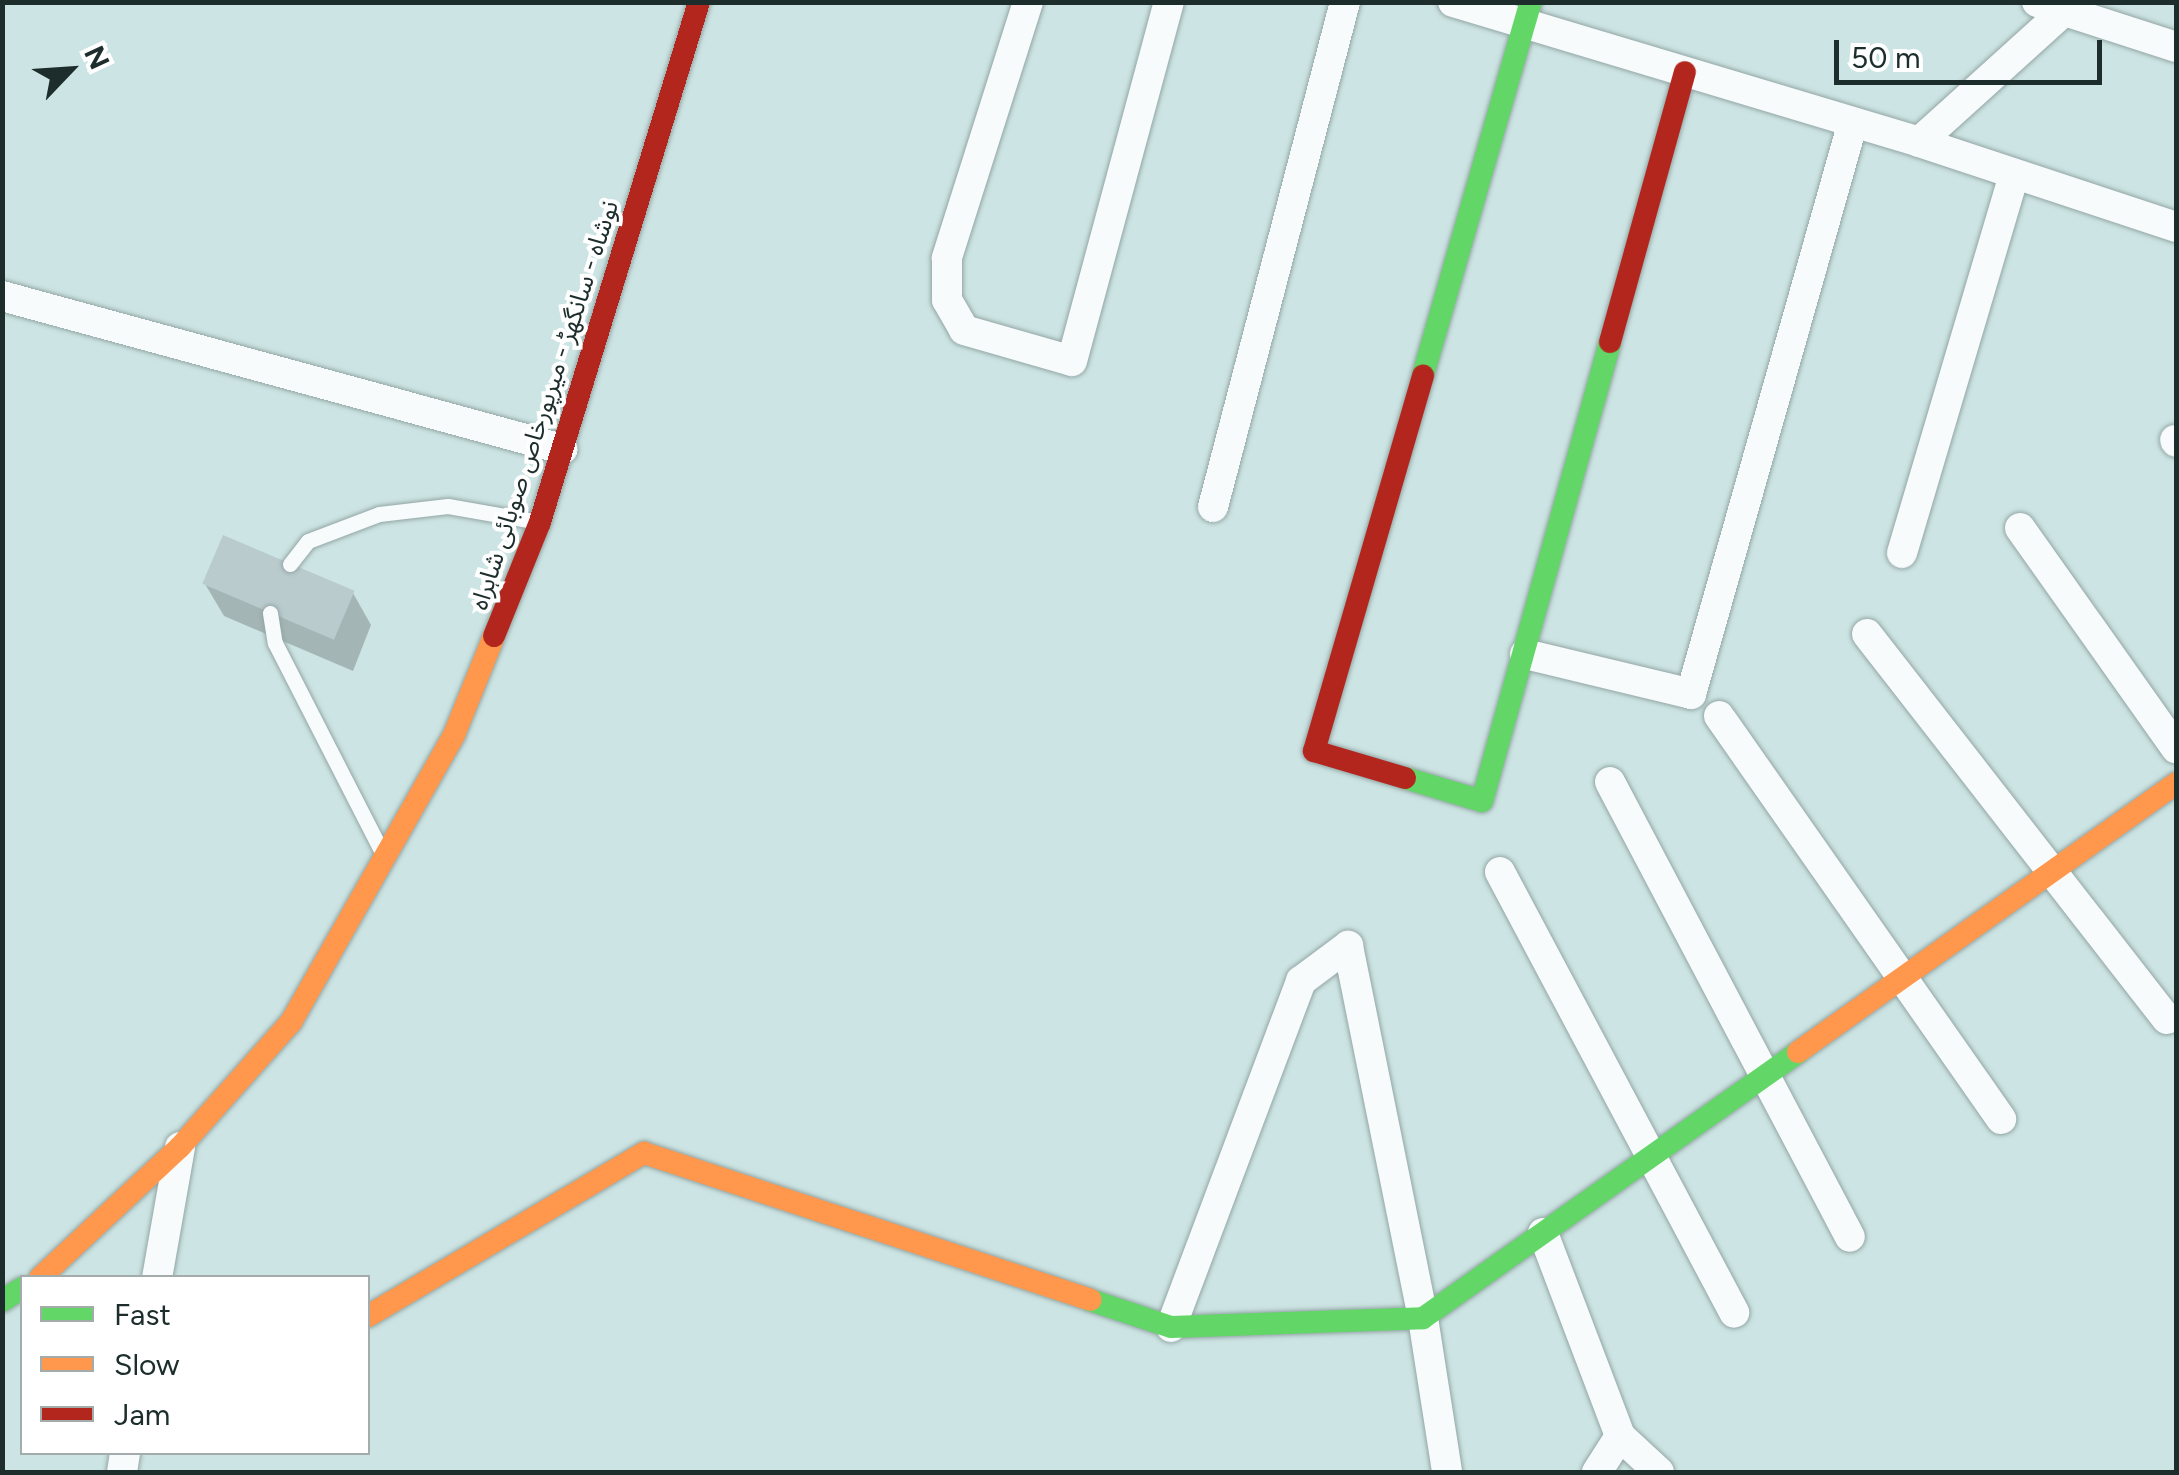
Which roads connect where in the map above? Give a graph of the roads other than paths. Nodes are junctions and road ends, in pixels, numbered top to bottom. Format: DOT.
graph roads {
  1 [pos="699,2"];
  2 [pos="1028,2"];
  3 [pos="1169,2"];
  4 [pos="1345,2"];
  5 [pos="1453,2"];
  6 [pos="2058,5"];
  7 [pos="1528,13"];
  8 [pos="2176,47"];
  9 [pos="1685,72"];
  10 [pos="1853,122"];
  11 [pos="1919,142"];
  12 [pos="2014,174"];
  13 [pos="2176,227"];
  14 [pos="2,296"];
  15 [pos="562,449"];
  16 [pos="1212,506"];
  17 [pos="540,522"];
  18 [pos="2020,528"];
  19 [pos="1902,553"];
  20 [pos="290,564"];
  21 [pos="270,613"];
  22 [pos="1867,634"];
  23 [pos="1525,654"];
  24 [pos="1718,716"];
  25 [pos="2176,748"];
  26 [pos="1610,782"];
  27 [pos="2176,783"];
  28 [pos="386,860"];
  29 [pos="2052,871"];
  30 [pos="1500,872"];
  31 [pos="1902,978"];
  32 [pos="2166,1019"];
  33 [pos="1765,1075"];
  34 [pos="2001,1118"];
  35 [pos="180,1147"];
  36 [pos="1651,1156"];
  37 [pos="1543,1233"];
  38 [pos="1850,1237"];
  39 [pos="43,1275"];
  40 [pos="157,1275"];
  41 [pos="1734,1313"];
  42 [pos="370,1315"];
  43 [pos="1424,1318"];
  44 [pos="1171,1328"];
  45 [pos="1620,1436"];
  46 [pos="1447,1472"];
  47 [pos="1597,1472"];
  48 [pos="1659,1472"];
  1 -- 15 [label="street, نوشاہ - سانگھڑ - میرپورخاص صوبائی شاہراہ"];
  2 -- 3 [label="street"];
  4 -- 16 [label="street"];
  5 -- 7 [label="street"];
  6 -- 8 [label="street"];
  6 -- 11 [label="street"];
  7 -- 9 [label="street"];
  7 -- 23 [label="street"];
  9 -- 10 [label="street"];
  9 -- 23 [label="street"];
  10 -- 11 [label="street"];
  10 -- 23 [label="street"];
  11 -- 12 [label="street"];
  12 -- 13 [label="street"];
  12 -- 19 [label="street"];
  14 -- 15 [label="street"];
  15 -- 17 [label="street, نوشاہ - سانگھڑ - میرپورخاص صوبائی شاہراہ"];
  17 -- 20 [label="lane"];
  17 -- 28 [label="street, نوشاہ - سانگھڑ - میرپورخاص صوبائی شاہراہ"];
  18 -- 25 [label="street"];
  21 -- 28 [label="lane"];
  22 -- 29 [label="street"];
  24 -- 31 [label="street"];
  26 -- 33 [label="street"];
  27 -- 29 [label="street"];
  28 -- 35 [label="street, نوشاہ - سانگھڑ - میرپورخاص صوبائی شاہراہ"];
  29 -- 31 [label="street"];
  29 -- 32 [label="street"];
  30 -- 36 [label="street"];
  31 -- 33 [label="street"];
  31 -- 34 [label="street"];
  33 -- 36 [label="street"];
  33 -- 38 [label="street"];
  35 -- 39 [label="street, نوشاہ - سانگھڑ - میرپورخاص صوبائی شاہراہ"];
  35 -- 40 [label="street"];
  36 -- 37 [label="street"];
  36 -- 41 [label="street"];
  37 -- 43 [label="street"];
  37 -- 45 [label="street"];
  42 -- 44 [label="street"];
  43 -- 44 [label="street"];
  43 -- 44 [label="street"];
  43 -- 46 [label="street"];
  45 -- 47 [label="street"];
  45 -- 48 [label="street"];
}
